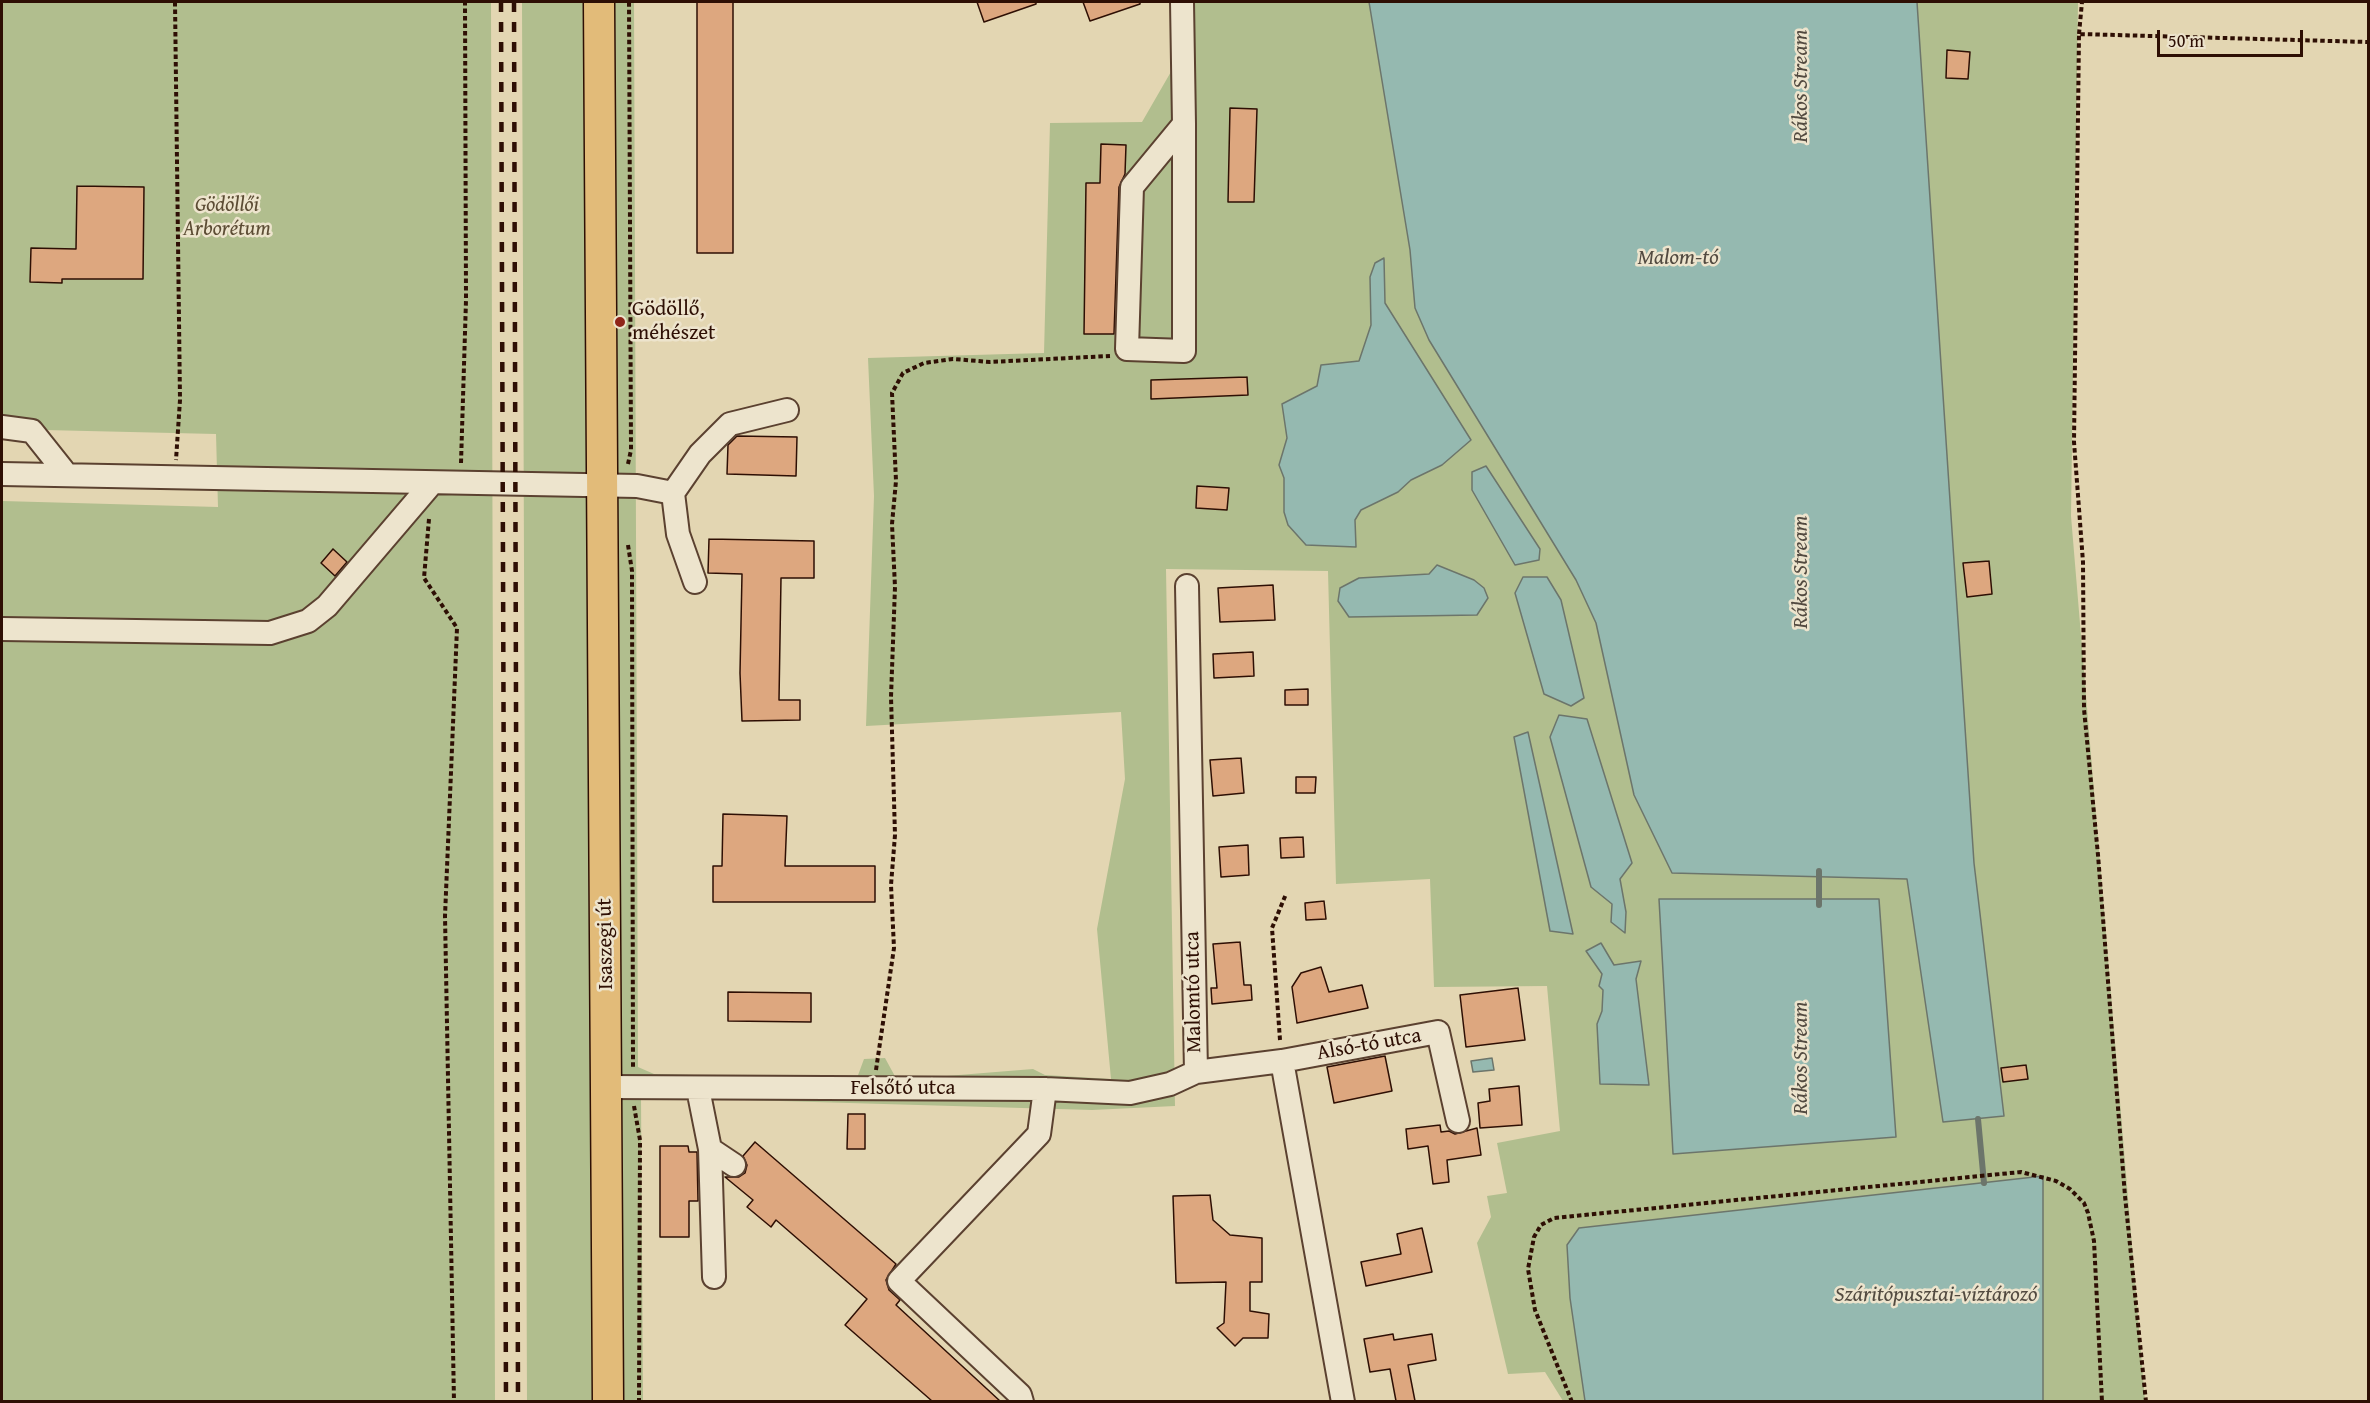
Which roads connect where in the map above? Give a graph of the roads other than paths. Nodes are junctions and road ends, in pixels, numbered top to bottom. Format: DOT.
graph roads {
  1 [pos="599,2"];
  2 [pos="1182,2"];
  3 [pos="1184,124"];
  4 [pos="787,411"];
  5 [pos="2,427"];
  6 [pos="2,474"];
  7 [pos="67,475"];
  8 [pos="432,483"];
  9 [pos="614,486"];
  10 [pos="673,493"];
  11 [pos="695,582"];
  12 [pos="1187,586"];
  13 [pos="2,629"];
  14 [pos="1282,1060"];
  15 [pos="1196,1072"];
  16 [pos="620,1087"];
  17 [pos="698,1089"];
  18 [pos="1045,1089"];
  19 [pos="1458,1120"];
  20 [pos="710,1149"];
  21 [pos="734,1165"];
  22 [pos="714,1277"];
  23 [pos="608,1401"];
  24 [pos="1022,1401"];
  25 [pos="1343,1401"];
  1 -- 9 [label="main road, Isaszegi út"];
  2 -- 3 [label="street"];
  3 -- 3 [label="street"];
  4 -- 10 [label="street"];
  5 -- 7 [label="street"];
  6 -- 7 [label="street"];
  7 -- 8 [label="street"];
  8 -- 9 [label="street"];
  8 -- 13 [label="street"];
  9 -- 10 [label="street"];
  9 -- 16 [label="main road, Isaszegi út"];
  10 -- 11 [label="street"];
  12 -- 15 [label="street, Malomtó utca"];
  14 -- 15 [label="street, Malomtó utca"];
  14 -- 19 [label="street, Alsó-tó utca"];
  14 -- 25 [label="street"];
  15 -- 18 [label="street, Felsőtó utca"];
  16 -- 17 [label="street, Felsőtó utca"];
  16 -- 23 [label="main road, Isaszegi út"];
  17 -- 18 [label="street, Felsőtó utca"];
  17 -- 20 [label="street"];
  18 -- 24 [label="street"];
  20 -- 21 [label="street"];
  20 -- 22 [label="street"];
}
